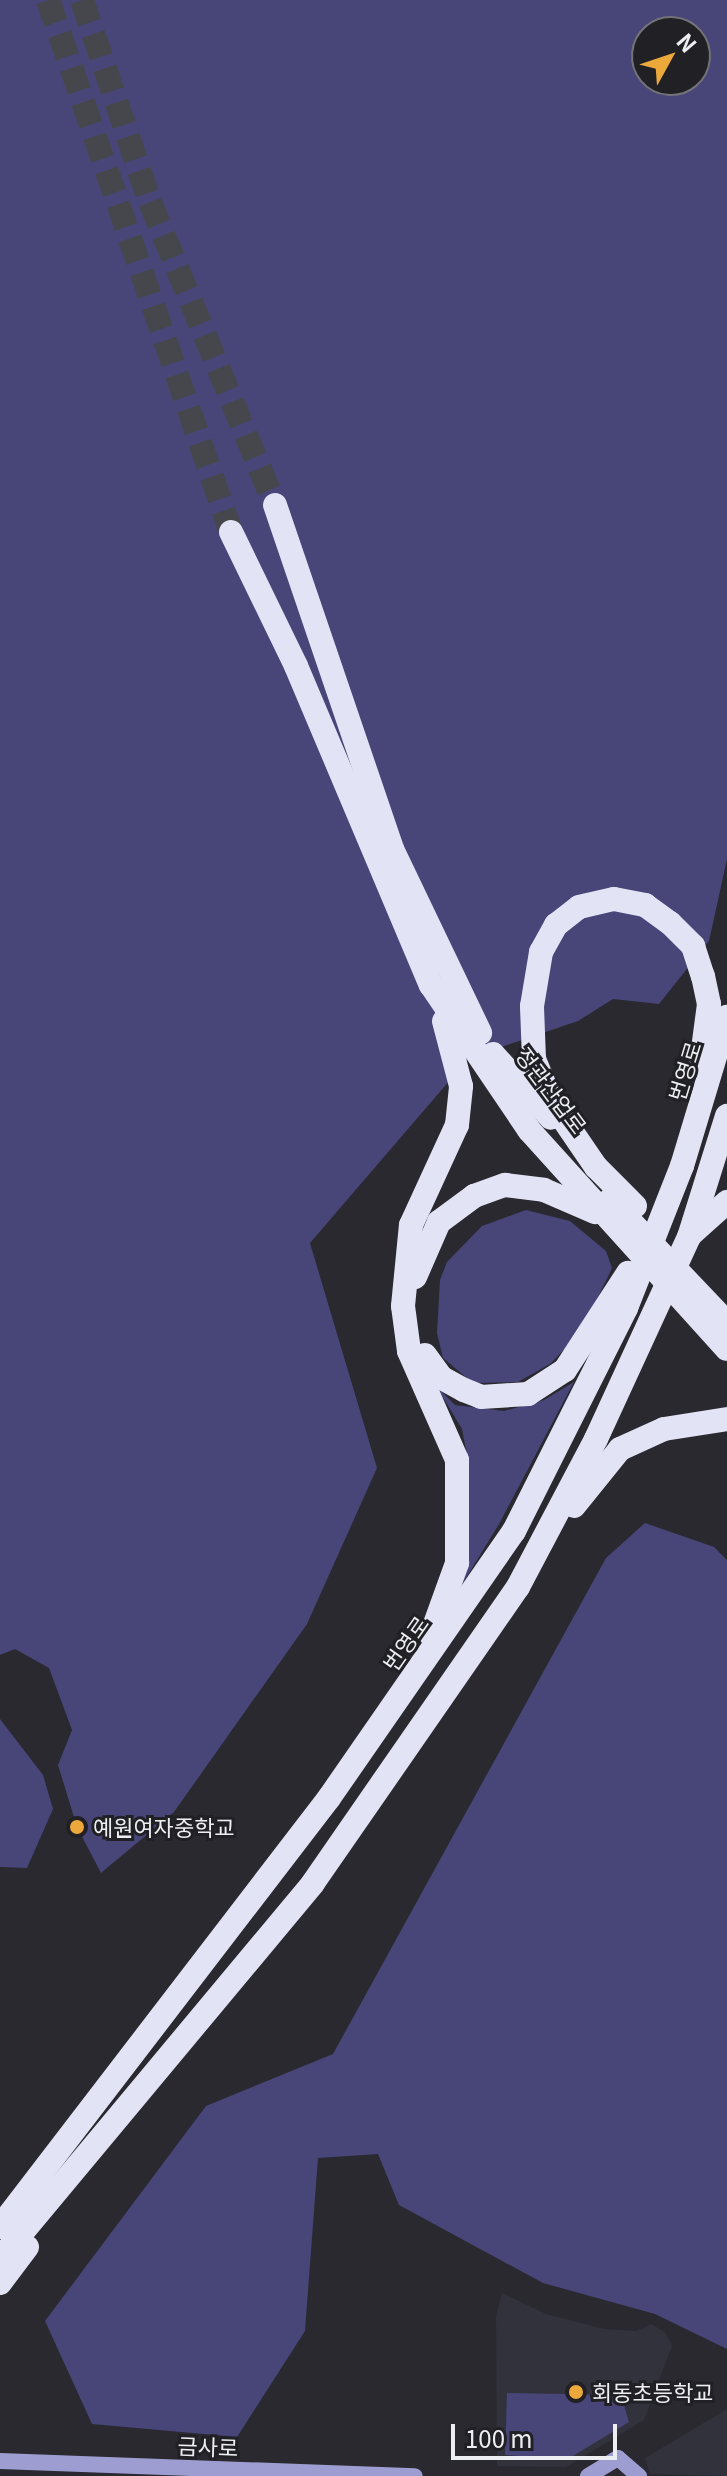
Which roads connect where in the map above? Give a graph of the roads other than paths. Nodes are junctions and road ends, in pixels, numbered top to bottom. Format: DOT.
graph roads {
  1 [pos="275,505"];
  2 [pos="231,532"];
  3 [pos="431,985"];
  4 [pos="727,1017"];
  5 [pos="493,1054"];
  6 [pos="727,1116"];
  7 [pos="693,1132"];
  8 [pos="596,1167"];
  9 [pos="727,1202"];
  10 [pos="604,1217"];
  11 [pos="637,1224"];
  12 [pos="689,1237"];
  13 [pos="692,1288"];
  14 [pos="727,1304"];
  15 [pos="727,1323"];
  16 [pos="727,1349"];
  17 [pos="727,1419"];
  18 [pos="518,1587"];
  19 [pos="414,1676"];
  20 [pos="72,2133"];
  21 [pos="91,2152"];
  22 [pos="0,2205"];
  23 [pos="0,2227"];
  24 [pos="0,2259"];
  25 [pos="0,2283"];
  26 [pos="0,2461"];
  27 [pos="415,2476"];
  28 [pos="588,2476"];
  29 [pos="639,2476"];
  1 -- 5 [label="highway, 정관산업로"];
  2 -- 3 [label="highway, 정관산업로"];
  3 -- 10 [label="highway, 정관산업로"];
  3 -- 19 [label="highway"];
  4 -- 7 [label="highway, 번영로"];
  5 -- 8 [label="highway"];
  5 -- 11 [label="highway, 정관산업로"];
  6 -- 12 [label="highway"];
  7 -- 8 [label="highway"];
  7 -- 11 [label="highway, 번영로"];
  8 -- 11 [label="highway"];
  9 -- 12 [label="highway"];
  10 -- 11 [label="highway, 정관산업로"];
  10 -- 11 [label="highway"];
  11 -- 13 [label="highway"];
  11 -- 13 [label="highway"];
  11 -- 19 [label="highway, 번영로"];
  12 -- 18 [label="highway"];
  13 -- 14 [label="highway"];
  13 -- 15 [label="highway"];
  13 -- 16 [label="highway"];
  17 -- 18 [label="highway"];
  18 -- 21 [label="highway"];
  19 -- 20 [label="highway, 번영로"];
  20 -- 22 [label="highway"];
  20 -- 23 [label="highway, 번영로"];
  21 -- 24 [label="highway"];
  21 -- 25 [label="highway"];
  26 -- 27 [label="main road, 금사로"];
  28 -- 29 [label="main road"];
}
